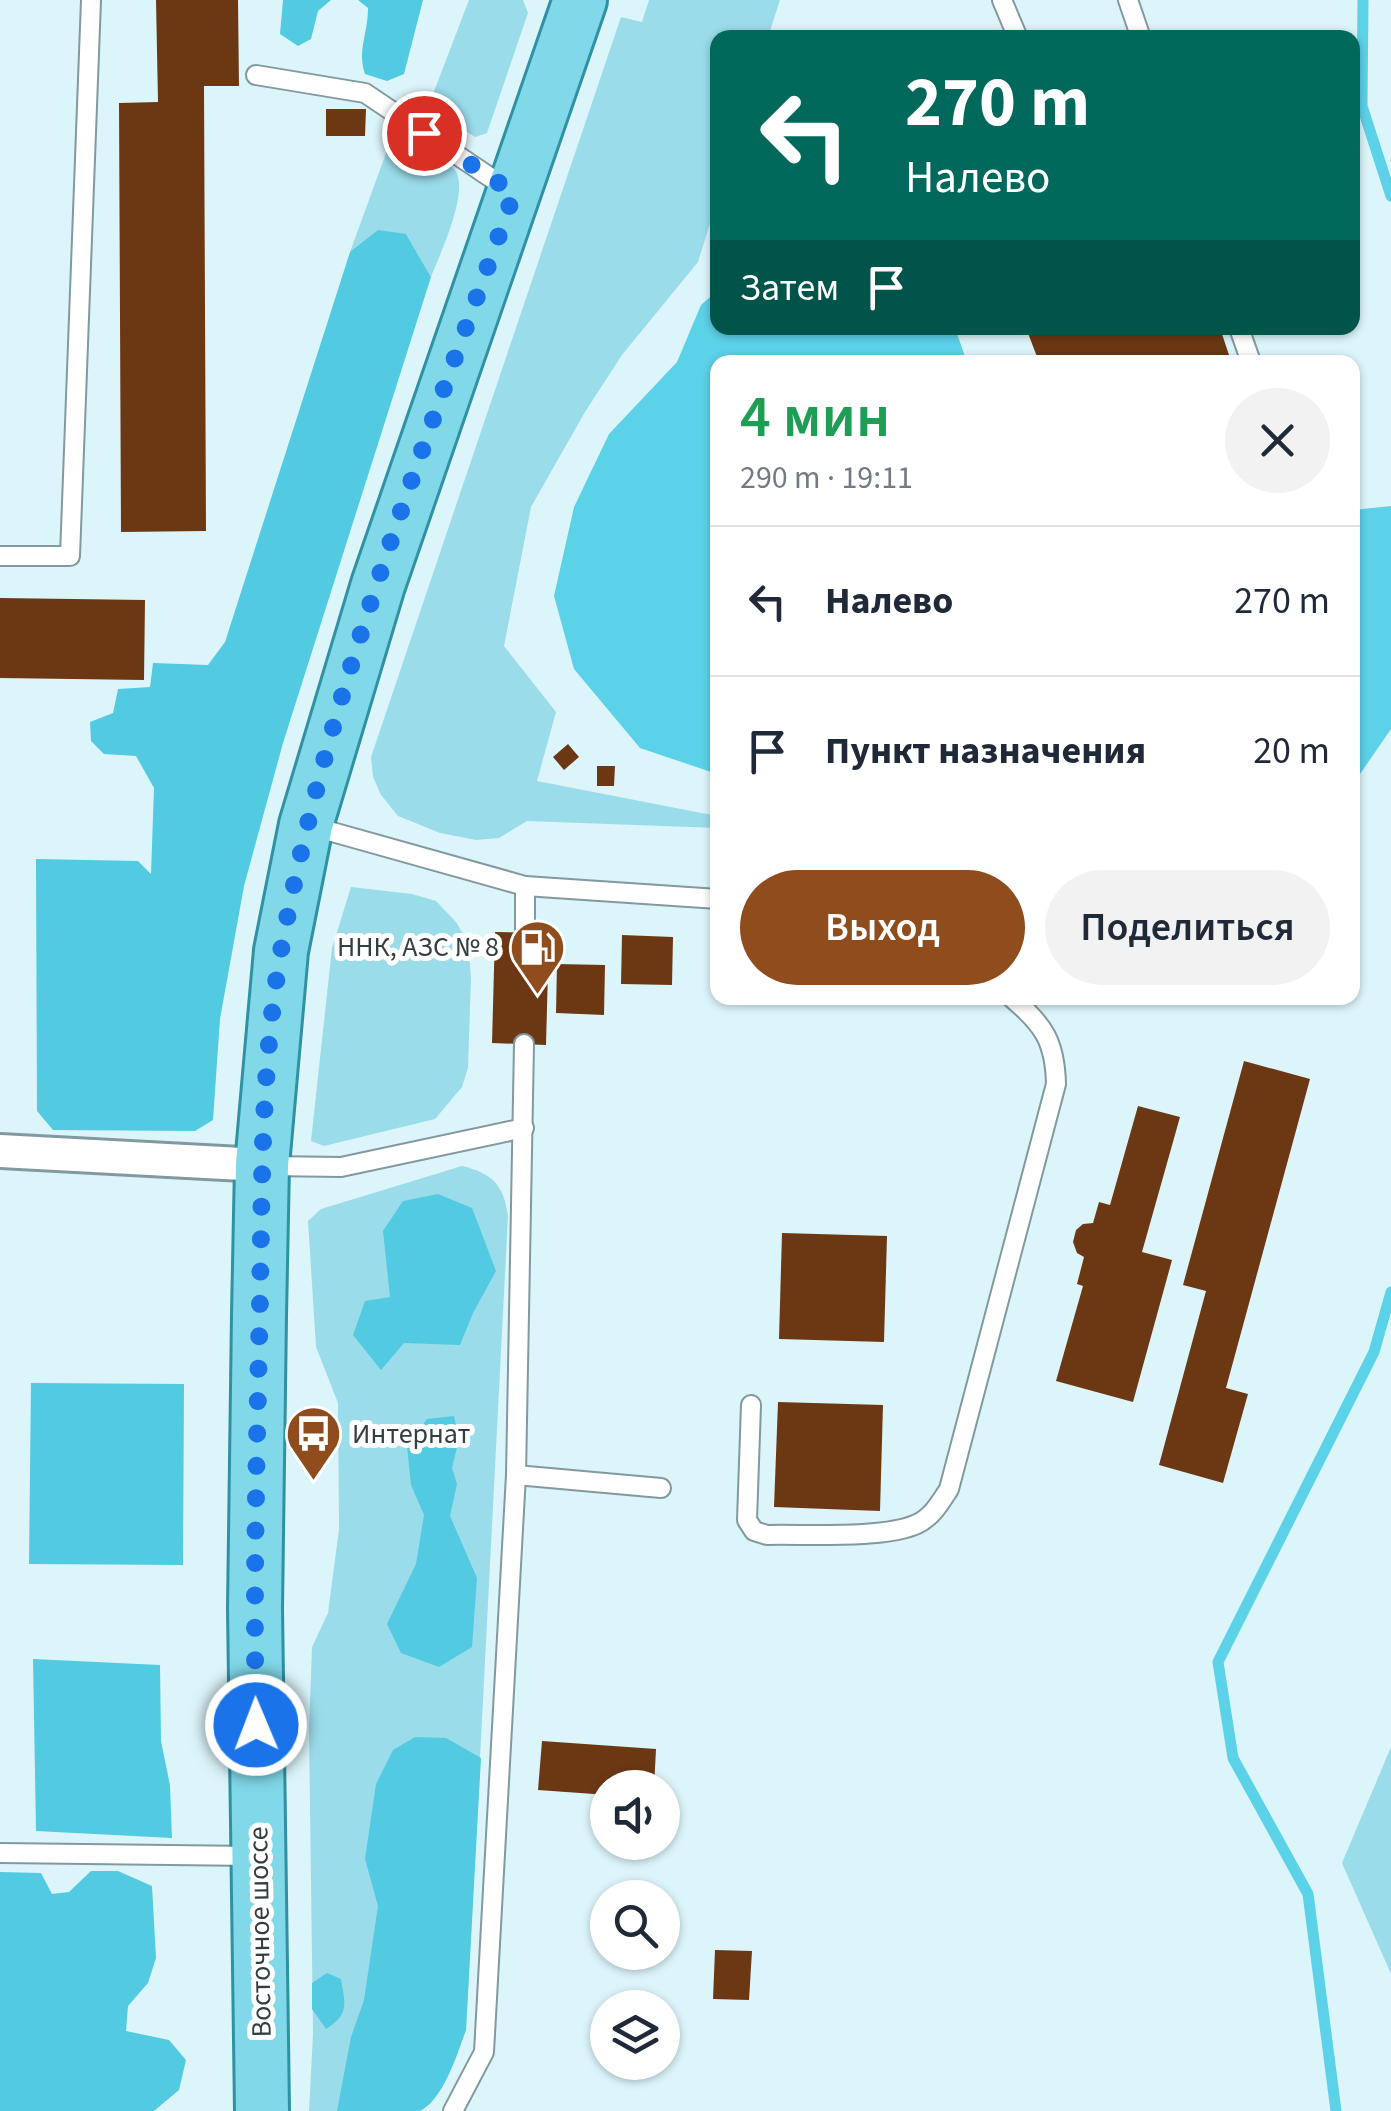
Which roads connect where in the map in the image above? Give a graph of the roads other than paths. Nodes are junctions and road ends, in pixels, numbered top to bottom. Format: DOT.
graph roads {
  1 [pos="91,0"];
  2 [pos="580,0"];
  3 [pos="1002,0"];
  4 [pos="1128,0"];
  5 [pos="1015,30"];
  6 [pos="1137,30"];
  7 [pos="256,75"];
  8 [pos="514,193"];
  9 [pos="0,556"];
  10 [pos="306,825"];
  11 [pos="525,886"];
  12 [pos="710,899"];
  13 [pos="525,933"];
  14 [pos="1021,1005"];
  15 [pos="524,1044"];
  16 [pos="524,1128"];
  17 [pos="0,1152"];
  18 [pos="262,1166"];
  19 [pos="751,1405"];
  20 [pos="516,1475"];
  21 [pos="662,1488"];
  22 [pos="0,1853"];
  23 [pos="260,1856"];
  24 [pos="262,2111"];
  25 [pos="453,2111"];
  1 -- 9 [label="lane"];
  2 -- 8 [label="main road, Восточное шоссе"];
  3 -- 5 [label="lane"];
  4 -- 6 [label="lane"];
  7 -- 8 [label="lane"];
  8 -- 10 [label="main road, Восточное шоссе"];
  10 -- 11 [label="lane"];
  10 -- 18 [label="main road, Восточное шоссе"];
  11 -- 12 [label="lane"];
  11 -- 13 [label="lane"];
  14 -- 19 [label="lane"];
  15 -- 16 [label="lane"];
  16 -- 18 [label="lane"];
  16 -- 20 [label="lane"];
  17 -- 18 [label="street"];
  18 -- 23 [label="main road, Восточное шоссе"];
  20 -- 21 [label="lane"];
  20 -- 25 [label="lane"];
  22 -- 23 [label="lane"];
  23 -- 24 [label="main road, Восточное шоссе"];
}
